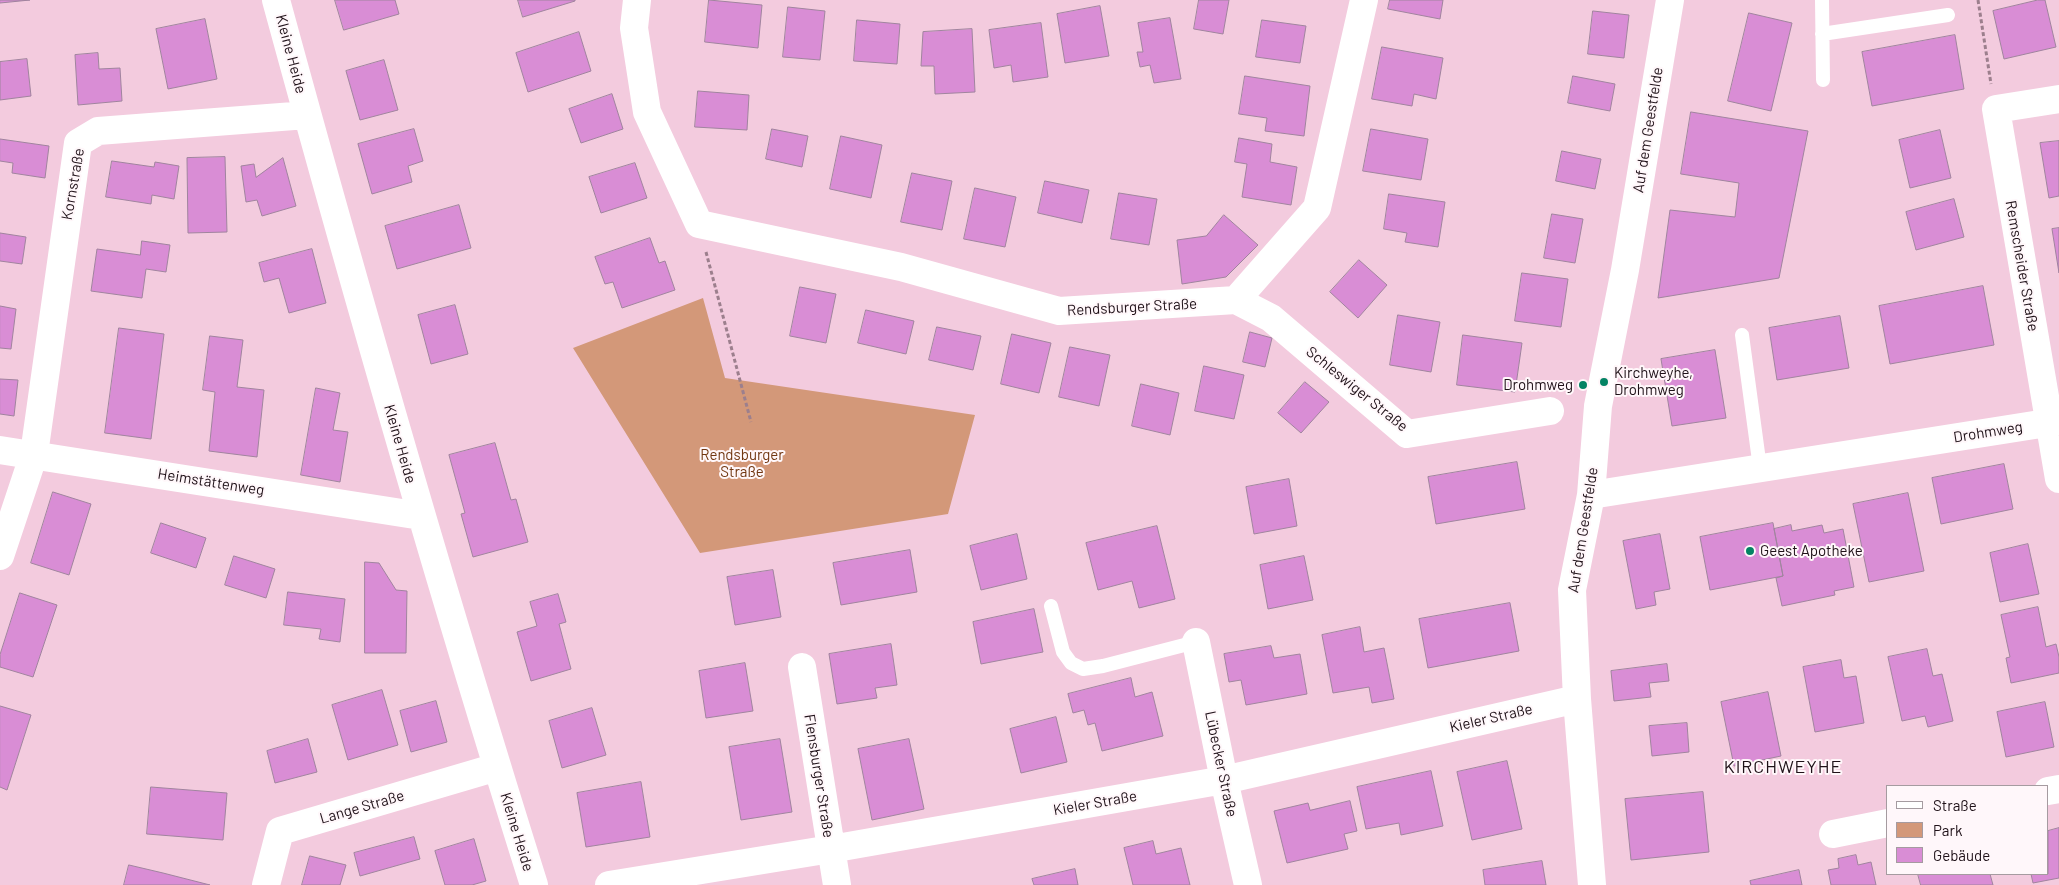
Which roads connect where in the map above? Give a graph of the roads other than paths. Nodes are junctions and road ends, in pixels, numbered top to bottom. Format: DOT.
graph roads {
  1 [pos="276,0"];
  2 [pos="636,0"];
  3 [pos="1364,0"];
  4 [pos="1670,0"];
  5 [pos="1822,0"];
  6 [pos="1948,15"];
  7 [pos="1822,34"];
  8 [pos="1823,80"];
  9 [pos="2059,99"];
  10 [pos="307,115"];
  11 [pos="1236,300"];
  12 [pos="1742,335"];
  13 [pos="1550,411"];
  14 [pos="2054,422"];
  15 [pos="0,450"];
  16 [pos="34,454"];
  17 [pos="1760,468"];
  18 [pos="2059,479"];
  19 [pos="1591,495"];
  20 [pos="421,516"];
  21 [pos="0,556"];
  22 [pos="1052,606"];
  23 [pos="1196,642"];
  24 [pos="802,668"];
  25 [pos="1577,699"];
  26 [pos="497,767"];
  27 [pos="1224,780"];
  28 [pos="1886,823"];
  29 [pos="1833,834"];
  30 [pos="831,849"];
  31 [pos="266,885"];
  32 [pos="534,885"];
  33 [pos="609,885"];
  34 [pos="837,885"];
  35 [pos="1248,885"];
  36 [pos="1592,885"];
  1 -- 10 [label="street, Kleine Heide"];
  2 -- 11 [label="street, Rendsburger Straße"];
  3 -- 11 [label="street"];
  4 -- 19 [label="street, Auf dem Geestfelde"];
  5 -- 7 [label="lane"];
  6 -- 7 [label="lane"];
  7 -- 8 [label="lane"];
  9 -- 14 [label="street, Remscheider Straße"];
  10 -- 16 [label="street, Kornstraße"];
  10 -- 20 [label="street, Kleine Heide"];
  11 -- 13 [label="street, Schleswiger Straße"];
  12 -- 17 [label="lane"];
  14 -- 17 [label="street, Drohmweg"];
  14 -- 18 [label="street, Remscheider Straße"];
  15 -- 16 [label="street, Heimstättenweg"];
  16 -- 20 [label="street, Heimstättenweg"];
  16 -- 21 [label="street"];
  17 -- 19 [label="street, Drohmweg"];
  19 -- 25 [label="street, Auf dem Geestfelde"];
  20 -- 26 [label="street, Kleine Heide"];
  22 -- 23 [label="lane"];
  23 -- 27 [label="street, Lübecker Straße"];
  24 -- 30 [label="street, Flensburger Straße"];
  25 -- 27 [label="street, Kieler Straße"];
  25 -- 36 [label="street, Auf dem Geestfelde"];
  26 -- 31 [label="street, Lange Straße"];
  26 -- 32 [label="street, Kleine Heide"];
  27 -- 30 [label="street, Kieler Straße"];
  27 -- 35 [label="street, Lübecker Straße"];
  28 -- 29 [label="street"];
  30 -- 33 [label="street, Kieler Straße"];
  30 -- 34 [label="street, Flensburger Straße"];
}
